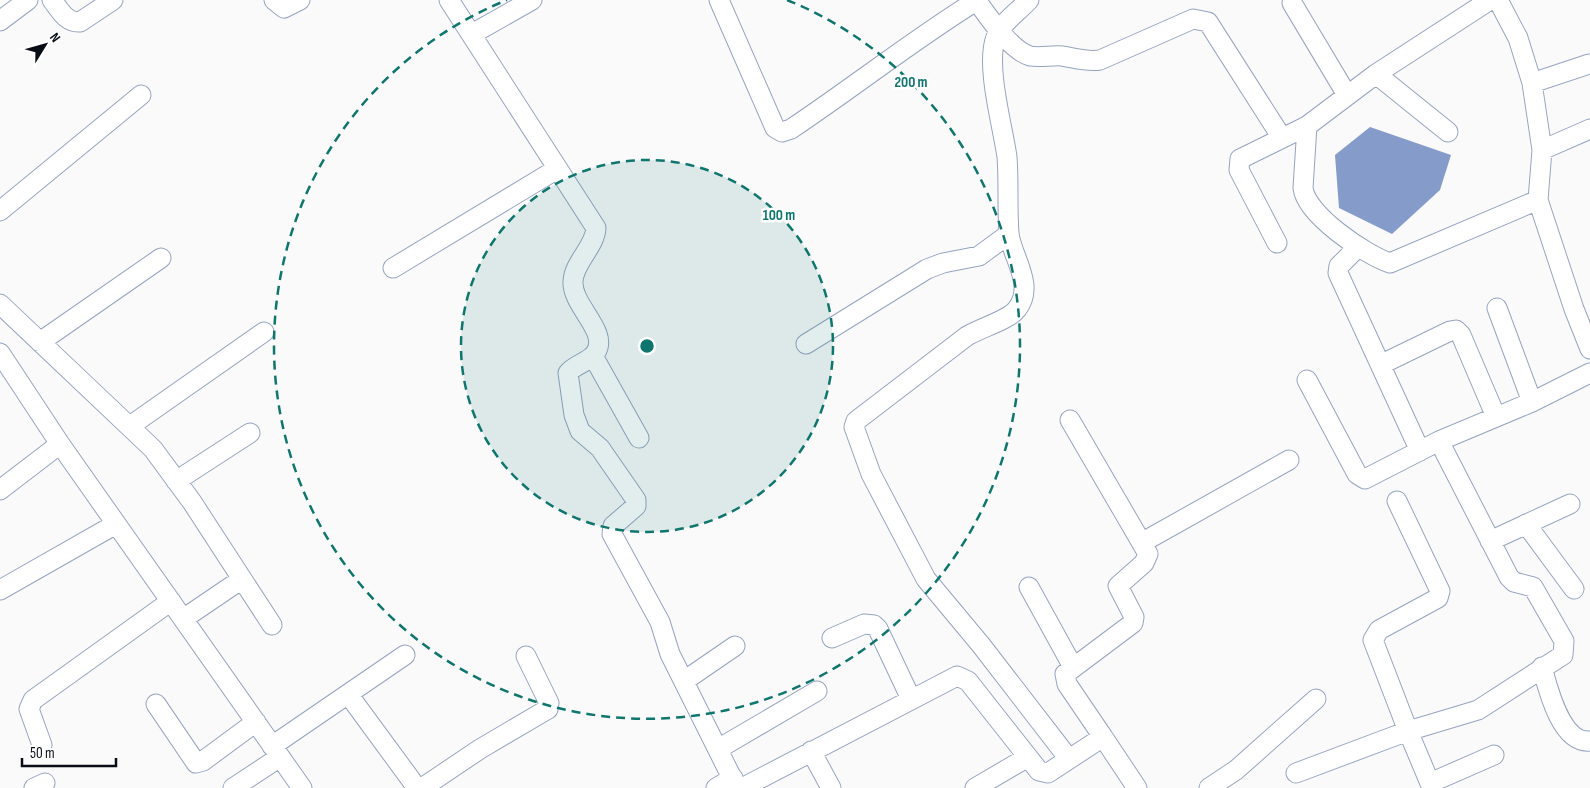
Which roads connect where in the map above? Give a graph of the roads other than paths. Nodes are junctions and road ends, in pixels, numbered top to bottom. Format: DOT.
graph roads {
  1 [pos="28,0"];
  2 [pos="52,0"];
  3 [pos="113,0"];
  4 [pos="274,0"];
  5 [pos="300,0"];
  6 [pos="449,0"];
  7 [pos="532,0"];
  8 [pos="718,0"];
  9 [pos="976,0"];
  10 [pos="1029,0"];
  11 [pos="1490,0"];
  12 [pos="1498,0"];
  13 [pos="1292,3"];
  14 [pos="0,20"];
  15 [pos="999,31"];
  16 [pos="472,34"];
  17 [pos="1589,64"];
  18 [pos="1376,74"];
  19 [pos="1532,83"];
  20 [pos="141,95"];
  21 [pos="1347,96"];
  22 [pos="1307,126"];
  23 [pos="1590,129"];
  24 [pos="1448,132"];
  25 [pos="1282,138"];
  26 [pos="1542,150"];
  27 [pos="557,169"];
  28 [pos="1538,200"];
  29 [pos="0,211"];
  30 [pos="1009,234"];
  31 [pos="1276,243"];
  32 [pos="1358,247"];
  33 [pos="161,258"];
  34 [pos="392,268"];
  35 [pos="0,304"];
  36 [pos="1497,308"];
  37 [pos="264,332"];
  38 [pos="40,342"];
  39 [pos="806,344"];
  40 [pos="1590,349"];
  41 [pos="0,354"];
  42 [pos="593,356"];
  43 [pos="1382,364"];
  44 [pos="1590,373"];
  45 [pos="1307,380"];
  46 [pos="1532,402"];
  47 [pos="1496,417"];
  48 [pos="1070,420"];
  49 [pos="130,426"];
  50 [pos="250,433"];
  51 [pos="639,438"];
  52 [pos="1439,441"];
  53 [pos="60,444"];
  54 [pos="1420,451"];
  55 [pos="1289,460"];
  56 [pos="176,481"];
  57 [pos="0,490"];
  58 [pos="1397,501"];
  59 [pos="1570,504"];
  60 [pos="116,524"];
  61 [pos="1526,524"];
  62 [pos="1490,541"];
  63 [pos="1143,542"];
  64 [pos="242,579"];
  65 [pos="1030,587"];
  66 [pos="1574,589"];
  67 [pos="0,590"];
  68 [pos="171,602"];
  69 [pos="183,619"];
  70 [pos="272,625"];
  71 [pos="832,638"];
  72 [pos="735,646"];
  73 [pos="405,655"];
  74 [pos="526,656"];
  75 [pos="1073,667"];
  76 [pos="1542,668"];
  77 [pos="684,681"];
  78 [pos="817,691"];
  79 [pos="348,694"];
  80 [pos="911,698"];
  81 [pos="1316,699"];
  82 [pos="156,704"];
  83 [pos="256,722"];
  84 [pos="1408,731"];
  85 [pos="1103,737"];
  86 [pos="1590,741"];
  87 [pos="42,745"];
  88 [pos="718,749"];
  89 [pos="276,751"];
  90 [pos="811,751"];
  91 [pos="1494,754"];
  92 [pos="1028,757"];
  93 [pos="1069,759"];
  94 [pos="1296,773"];
  95 [pos="737,785"];
  96 [pos="1431,785"];
  97 [pos="1220,786"];
  98 [pos="233,788"];
  99 [pos="302,788"];
  100 [pos="417,788"];
  101 [pos="422,788"];
  102 [pos="716,788"];
  103 [pos="831,788"];
  104 [pos="975,788"];
  105 [pos="1137,788"];
  1 -- 14 [label="street"];
  2 -- 3 [label="street"];
  4 -- 5 [label="street"];
  6 -- 16 [label="street"];
  7 -- 16 [label="street"];
  8 -- 9 [label="street"];
  9 -- 15 [label="street"];
  10 -- 15 [label="street"];
  11 -- 18 [label="street"];
  12 -- 19 [label="street"];
  13 -- 21 [label="street"];
  15 -- 25 [label="street"];
  15 -- 30 [label="street"];
  16 -- 27 [label="street"];
  17 -- 19 [label="street"];
  18 -- 21 [label="street"];
  18 -- 24 [label="street"];
  19 -- 26 [label="street"];
  20 -- 29 [label="street"];
  21 -- 22 [label="street"];
  22 -- 25 [label="street"];
  22 -- 32 [label="street"];
  23 -- 26 [label="street"];
  25 -- 31 [label="street"];
  26 -- 28 [label="street"];
  27 -- 34 [label="street"];
  27 -- 42 [label="street"];
  28 -- 32 [label="street"];
  28 -- 40 [label="street"];
  30 -- 39 [label="street"];
  30 -- 93 [label="street"];
  32 -- 43 [label="street"];
  33 -- 38 [label="street"];
  35 -- 38 [label="street"];
  36 -- 46 [label="street"];
  37 -- 49 [label="street"];
  38 -- 49 [label="street"];
  41 -- 53 [label="street"];
  42 -- 51 [label="street"];
  42 -- 77 [label="street"];
  43 -- 47 [label="street"];
  43 -- 54 [label="street"];
  44 -- 46 [label="street"];
  45 -- 54 [label="street"];
  46 -- 47 [label="street"];
  47 -- 52 [label="street"];
  48 -- 63 [label="street"];
  49 -- 56 [label="street"];
  50 -- 56 [label="street"];
  52 -- 54 [label="street"];
  52 -- 62 [label="street"];
  53 -- 57 [label="street"];
  53 -- 60 [label="street"];
  55 -- 63 [label="street"];
  56 -- 64 [label="street"];
  58 -- 84 [label="street"];
  59 -- 61 [label="street"];
  60 -- 67 [label="street"];
  60 -- 68 [label="street"];
  61 -- 62 [label="street"];
  61 -- 66 [label="street"];
  62 -- 76 [label="street"];
  63 -- 75 [label="street"];
  64 -- 69 [label="street"];
  64 -- 70 [label="street"];
  65 -- 75 [label="street"];
  68 -- 69 [label="street"];
  68 -- 87 [label="street"];
  69 -- 83 [label="street"];
  71 -- 80 [label="street"];
  72 -- 77 [label="street"];
  73 -- 79 [label="street"];
  74 -- 101 [label="street"];
  75 -- 85 [label="street"];
  76 -- 84 [label="street"];
  76 -- 86 [label="street"];
  77 -- 88 [label="street"];
  78 -- 88 [label="street"];
  79 -- 89 [label="street"];
  79 -- 100 [label="street"];
  80 -- 90 [label="street"];
  80 -- 92 [label="street"];
  81 -- 97 [label="street"];
  82 -- 83 [label="street"];
  83 -- 89 [label="street"];
  84 -- 94 [label="street"];
  84 -- 96 [label="street"];
  85 -- 93 [label="street"];
  85 -- 105 [label="street"];
  88 -- 95 [label="street"];
  89 -- 98 [label="street"];
  89 -- 99 [label="street"];
  90 -- 95 [label="street"];
  90 -- 103 [label="street"];
  91 -- 96 [label="street"];
  92 -- 93 [label="street"];
  92 -- 104 [label="street"];
  95 -- 102 [label="street"];
}
